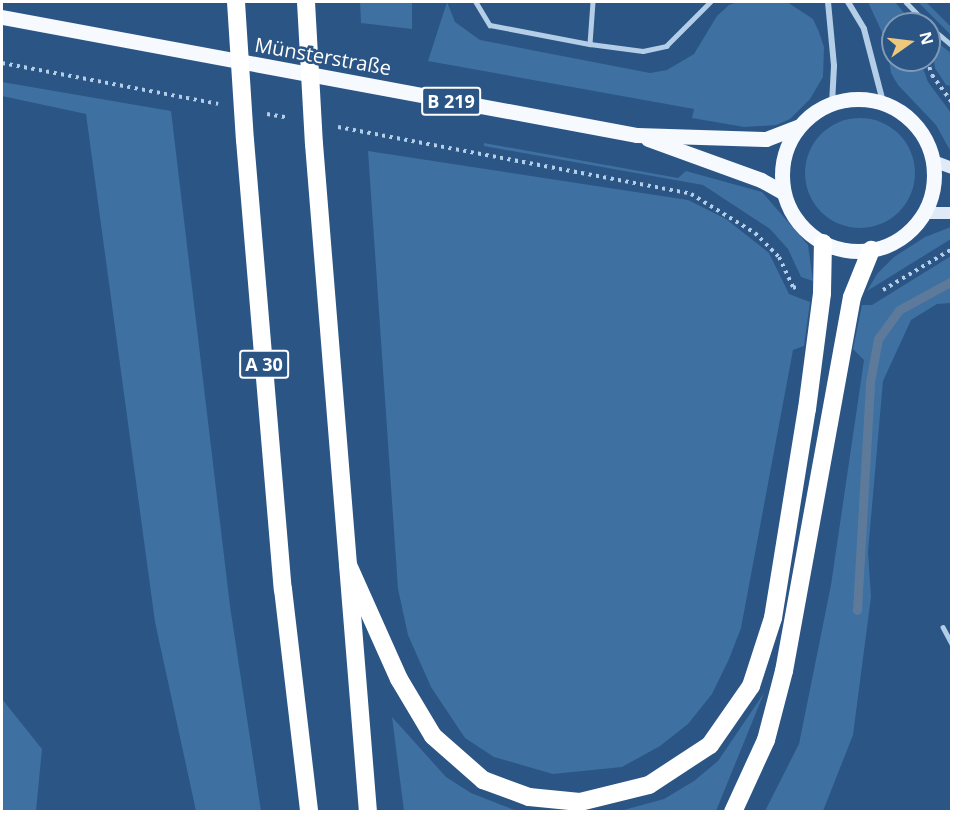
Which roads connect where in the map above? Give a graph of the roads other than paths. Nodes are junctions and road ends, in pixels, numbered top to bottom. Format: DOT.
graph roads {
  1 [pos="236,2"];
  2 [pos="306,2"];
  3 [pos="476,2"];
  4 [pos="593,2"];
  5 [pos="710,2"];
  6 [pos="828,2"];
  7 [pos="848,2"];
  8 [pos="2,17"];
  9 [pos="590,44"];
  10 [pos="832,102"];
  11 [pos="883,102"];
  12 [pos="798,127"];
  13 [pos="637,135"];
  14 [pos="933,161"];
  15 [pos="951,168"];
  16 [pos="783,192"];
  17 [pos="924,213"];
  18 [pos="951,213"];
  19 [pos="823,243"];
  20 [pos="871,250"];
  21 [pos="348,565"];
  22 [pos="943,627"];
  23 [pos="951,644"];
  24 [pos="309,812"];
  25 [pos="368,812"];
  26 [pos="734,812"];
  1 -- 24 [label="highway, A 30, bridge"];
  2 -- 21 [label="highway, bridge"];
  3 -- 9 [label="lane"];
  4 -- 9 [label="lane"];
  5 -- 9 [label="lane"];
  6 -- 10 [label="street"];
  7 -- 11 [label="street"];
  8 -- 13 [label="main road, Münsterstraße / B 219"];
  10 -- 11 [label="main road"];
  10 -- 12 [label="main road"];
  11 -- 14 [label="main road"];
  12 -- 13 [label="main road, Münsterstraße / B 219"];
  12 -- 16 [label="main road"];
  13 -- 16 [label="main road, Münsterstraße / B 219"];
  14 -- 15 [label="main road"];
  14 -- 17 [label="main road"];
  16 -- 19 [label="main road"];
  17 -- 18 [label="main road"];
  17 -- 20 [label="main road"];
  19 -- 20 [label="main road"];
  19 -- 21 [label="highway"];
  20 -- 26 [label="highway"];
  21 -- 25 [label="highway"];
  22 -- 23 [label="lane"];
}
